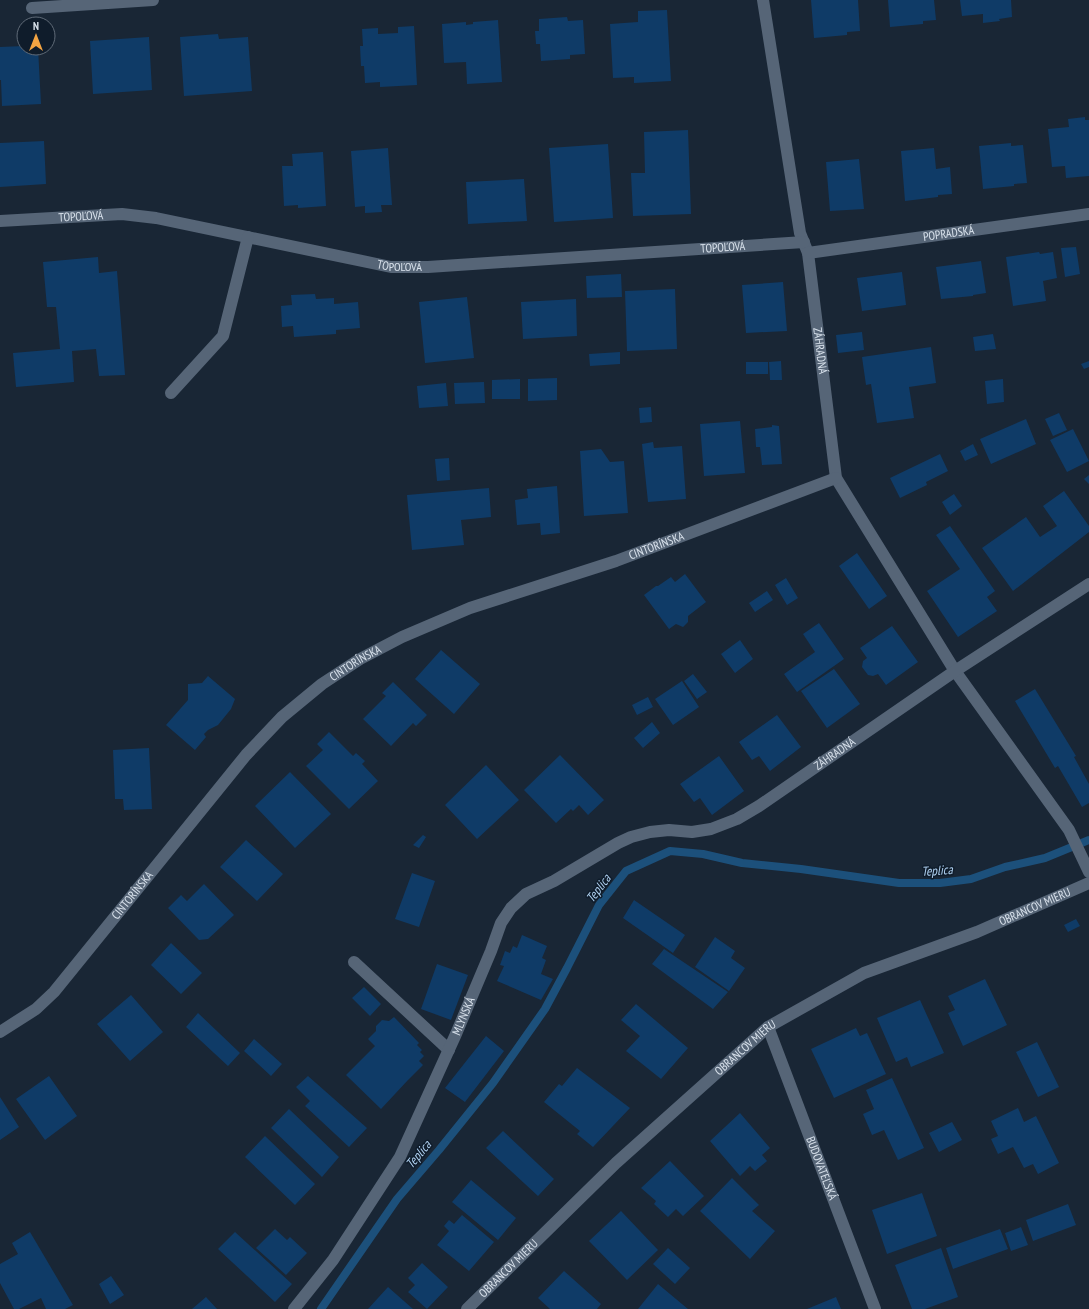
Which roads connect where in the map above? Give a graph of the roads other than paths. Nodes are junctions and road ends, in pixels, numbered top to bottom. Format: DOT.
graph roads {
  1 [pos="153,0"];
  2 [pos="763,0"];
  3 [pos="86,2"];
  4 [pos="32,8"];
  5 [pos="1089,214"];
  6 [pos="0,221"];
  7 [pos="248,237"];
  8 [pos="804,242"];
  9 [pos="808,253"];
  10 [pos="170,393"];
  11 [pos="836,478"];
  12 [pos="1089,584"];
  13 [pos="955,671"];
  14 [pos="711,829"];
  15 [pos="1089,872"];
  16 [pos="1089,883"];
  17 [pos="354,962"];
  18 [pos="768,1027"];
  19 [pos="0,1032"];
  20 [pos="449,1050"];
  21 [pos="294,1309"];
  22 [pos="467,1309"];
  23 [pos="875,1309"];
  1 -- 3 [label="street"];
  2 -- 8 [label="street, ZÁHRADNÁ"];
  3 -- 4 [label="street"];
  5 -- 9 [label="street, POPRADSKÁ"];
  6 -- 7 [label="street, TOPOĽOVÁ"];
  7 -- 8 [label="street, TOPOĽOVÁ"];
  7 -- 10 [label="street"];
  8 -- 9 [label="street, ZÁHRADNÁ"];
  9 -- 11 [label="street, ZÁHRADNÁ"];
  11 -- 13 [label="street, ZÁHRADNÁ"];
  11 -- 19 [label="street, CINTORÍNSKA"];
  12 -- 13 [label="street, ZÁHRADNÁ"];
  13 -- 14 [label="street, ZÁHRADNÁ"];
  13 -- 15 [label="street, ZÁHRADNÁ"];
  14 -- 20 [label="street, MLYNSKÁ"];
  16 -- 18 [label="street, OBRANCOV MIERU"];
  17 -- 20 [label="street"];
  18 -- 22 [label="street, OBRANCOV MIERU"];
  18 -- 23 [label="street, BUDOVATEĽSKÁ"];
  20 -- 21 [label="street, MLYNSKÁ"];
}
